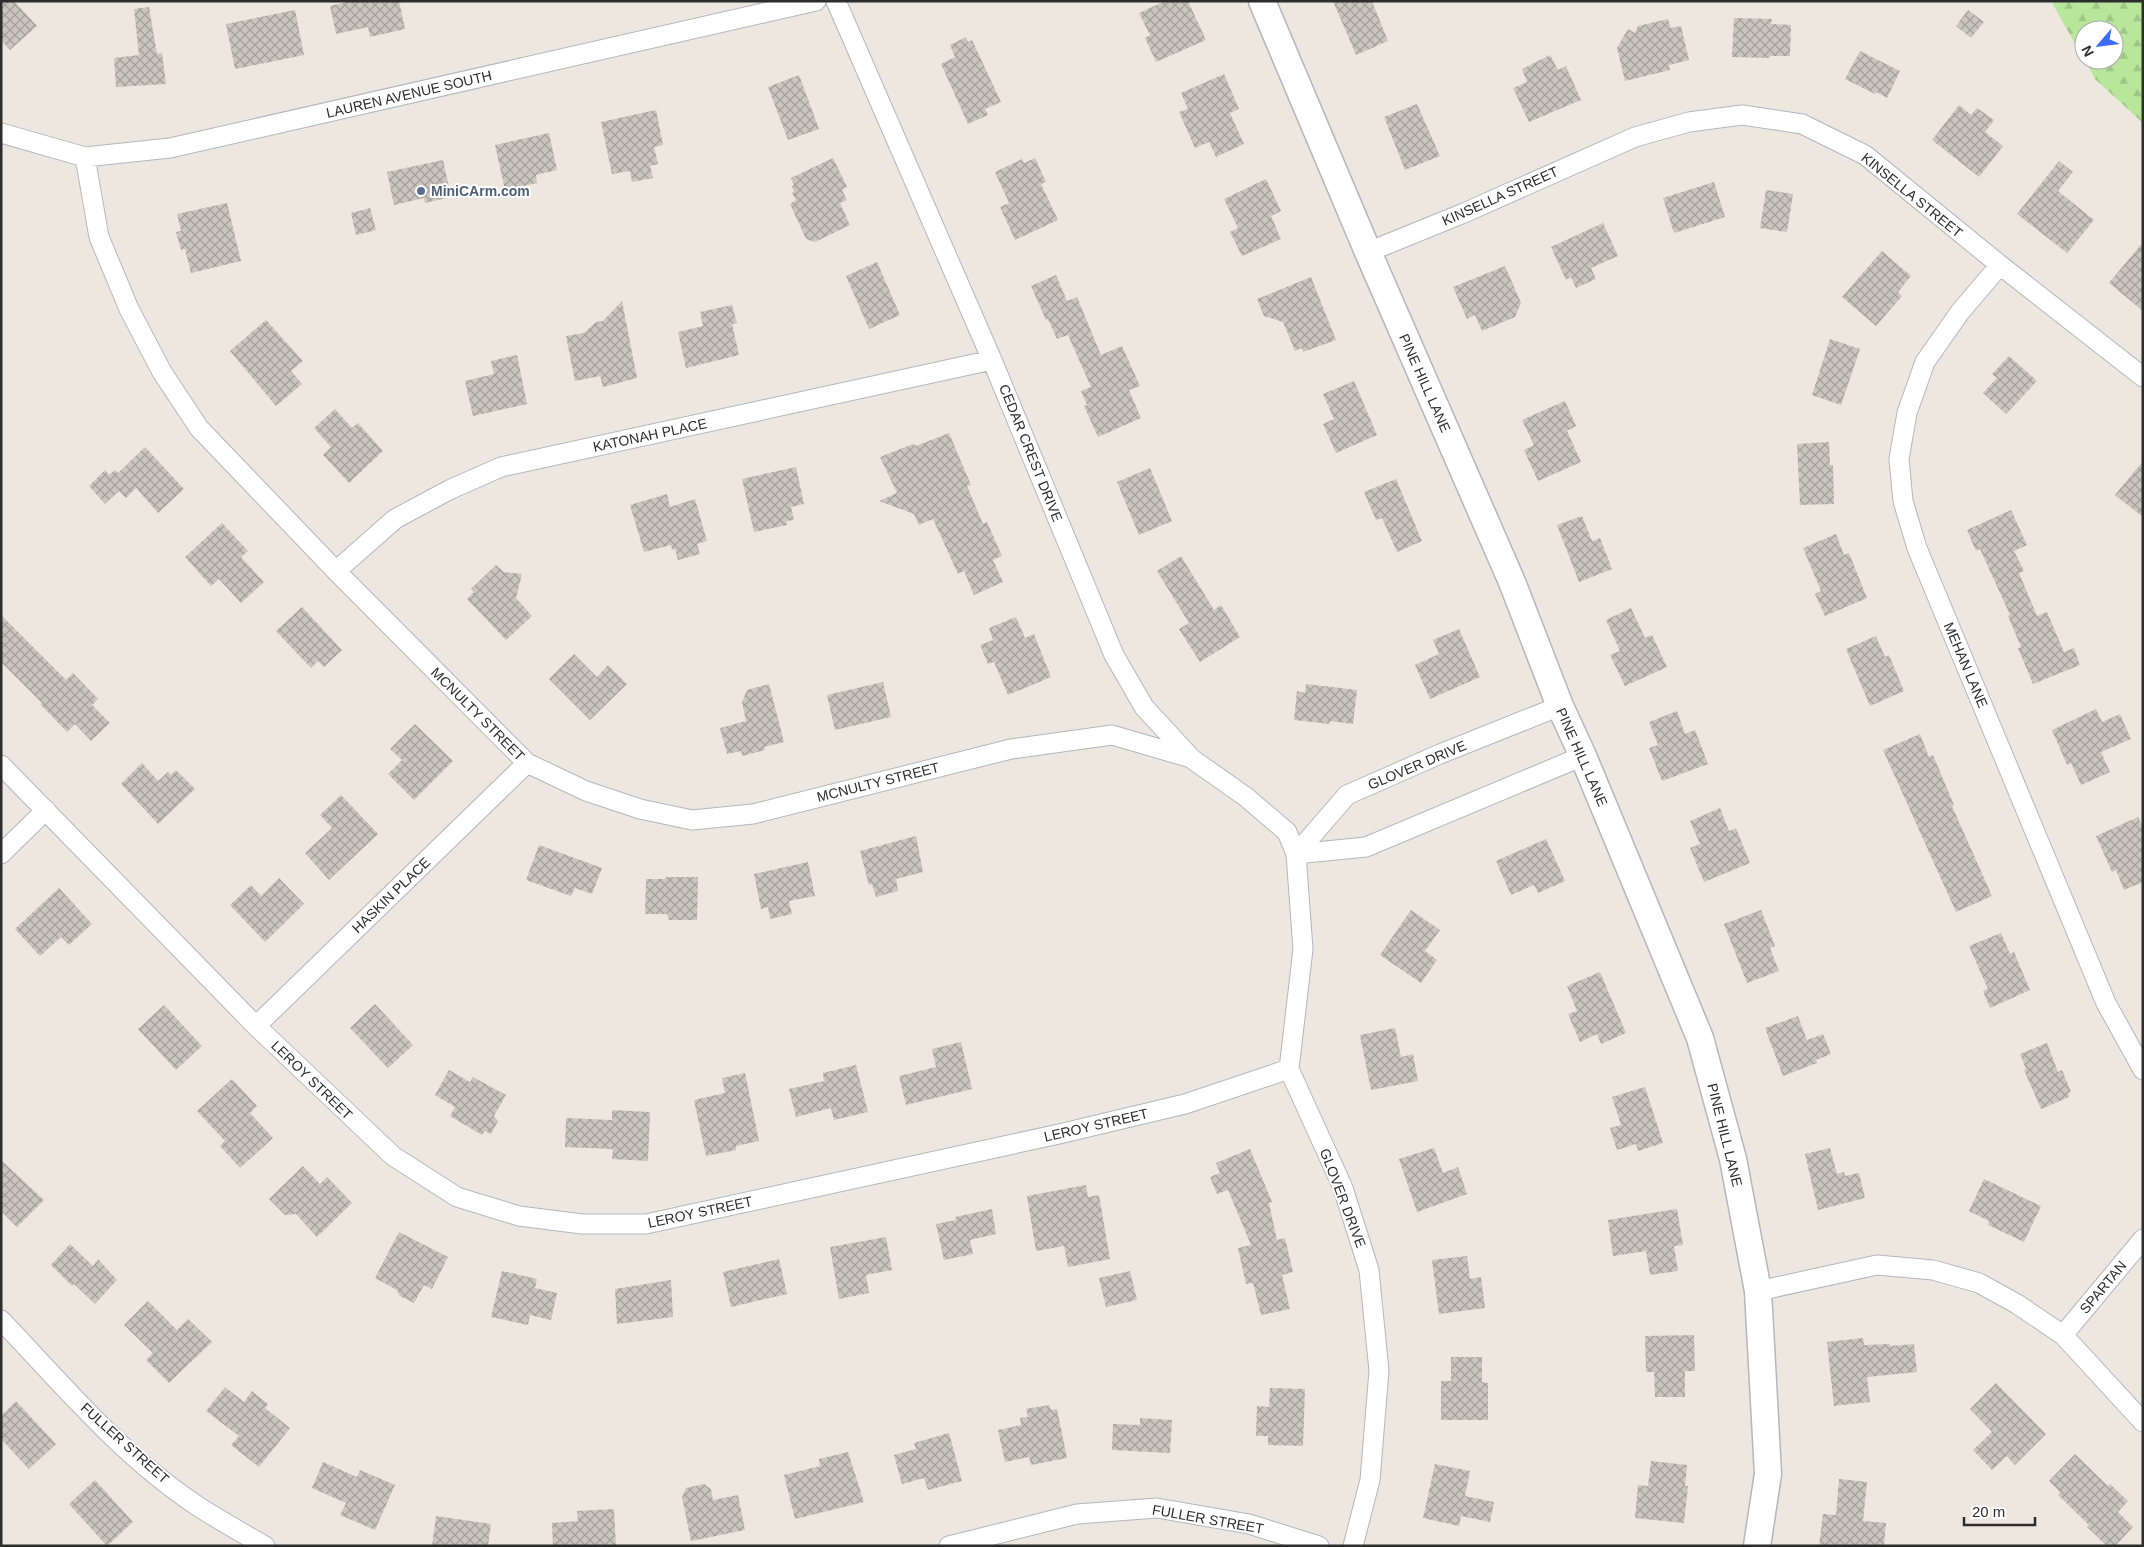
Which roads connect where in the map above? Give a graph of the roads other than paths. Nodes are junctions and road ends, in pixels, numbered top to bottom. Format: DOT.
graph roads {
  1 [pos="816,1"];
  2 [pos="836,1"];
  3 [pos="1262,1"];
  4 [pos="1,133"];
  5 [pos="85,157"];
  6 [pos="1368,252"];
  7 [pos="2000,265"];
  8 [pos="992,360"];
  9 [pos="2143,378"];
  10 [pos="336,571"];
  11 [pos="1560,706"];
  12 [pos="1583,756"];
  13 [pos="1192,759"];
  14 [pos="527,763"];
  15 [pos="1,765"];
  16 [pos="46,810"];
  17 [pos="1,854"];
  18 [pos="1296,854"];
  19 [pos="256,1026"];
  20 [pos="1289,1068"];
  21 [pos="2143,1070"];
  22 [pos="2143,1239"];
  23 [pos="1758,1291"];
  24 [pos="1,1320"];
  25 [pos="2063,1335"];
  26 [pos="2143,1422"];
  27 [pos="265,1546"];
  28 [pos="949,1546"];
  29 [pos="1319,1546"];
  30 [pos="1352,1546"];
  31 [pos="1757,1546"];
  1 -- 5 [label="street, LAUREN AVENUE SOUTH"];
  2 -- 8 [label="street, CEDAR CREST DRIVE"];
  3 -- 6 [label="street, PINE HILL LANE"];
  4 -- 5 [label="street, LAUREN AVENUE SOUTH"];
  5 -- 10 [label="street, MCNULTY STREET"];
  6 -- 7 [label="street, KINSELLA STREET"];
  6 -- 11 [label="street, PINE HILL LANE"];
  7 -- 9 [label="street, KINSELLA STREET"];
  7 -- 21 [label="street, MEHAN LANE"];
  8 -- 10 [label="street, KATONAH PLACE"];
  8 -- 13 [label="street, CEDAR CREST DRIVE"];
  10 -- 14 [label="street, MCNULTY STREET"];
  11 -- 12 [label="street, PINE HILL LANE"];
  11 -- 18 [label="street, GLOVER DRIVE"];
  12 -- 18 [label="street"];
  12 -- 23 [label="street, PINE HILL LANE"];
  13 -- 14 [label="street, MCNULTY STREET"];
  13 -- 18 [label="street, CEDAR CREST DRIVE"];
  14 -- 19 [label="street, HASKIN PLACE"];
  15 -- 16 [label="street, LEROY STREET"];
  16 -- 17 [label="street"];
  16 -- 19 [label="street, LEROY STREET"];
  18 -- 20 [label="street"];
  19 -- 20 [label="street, LEROY STREET"];
  20 -- 30 [label="street, GLOVER DRIVE"];
  22 -- 25 [label="street, SPARTAN"];
  23 -- 25 [label="street"];
  23 -- 31 [label="street, PINE HILL LANE"];
  24 -- 27 [label="street, FULLER STREET"];
  25 -- 26 [label="street"];
  28 -- 29 [label="street, FULLER STREET"];
}
